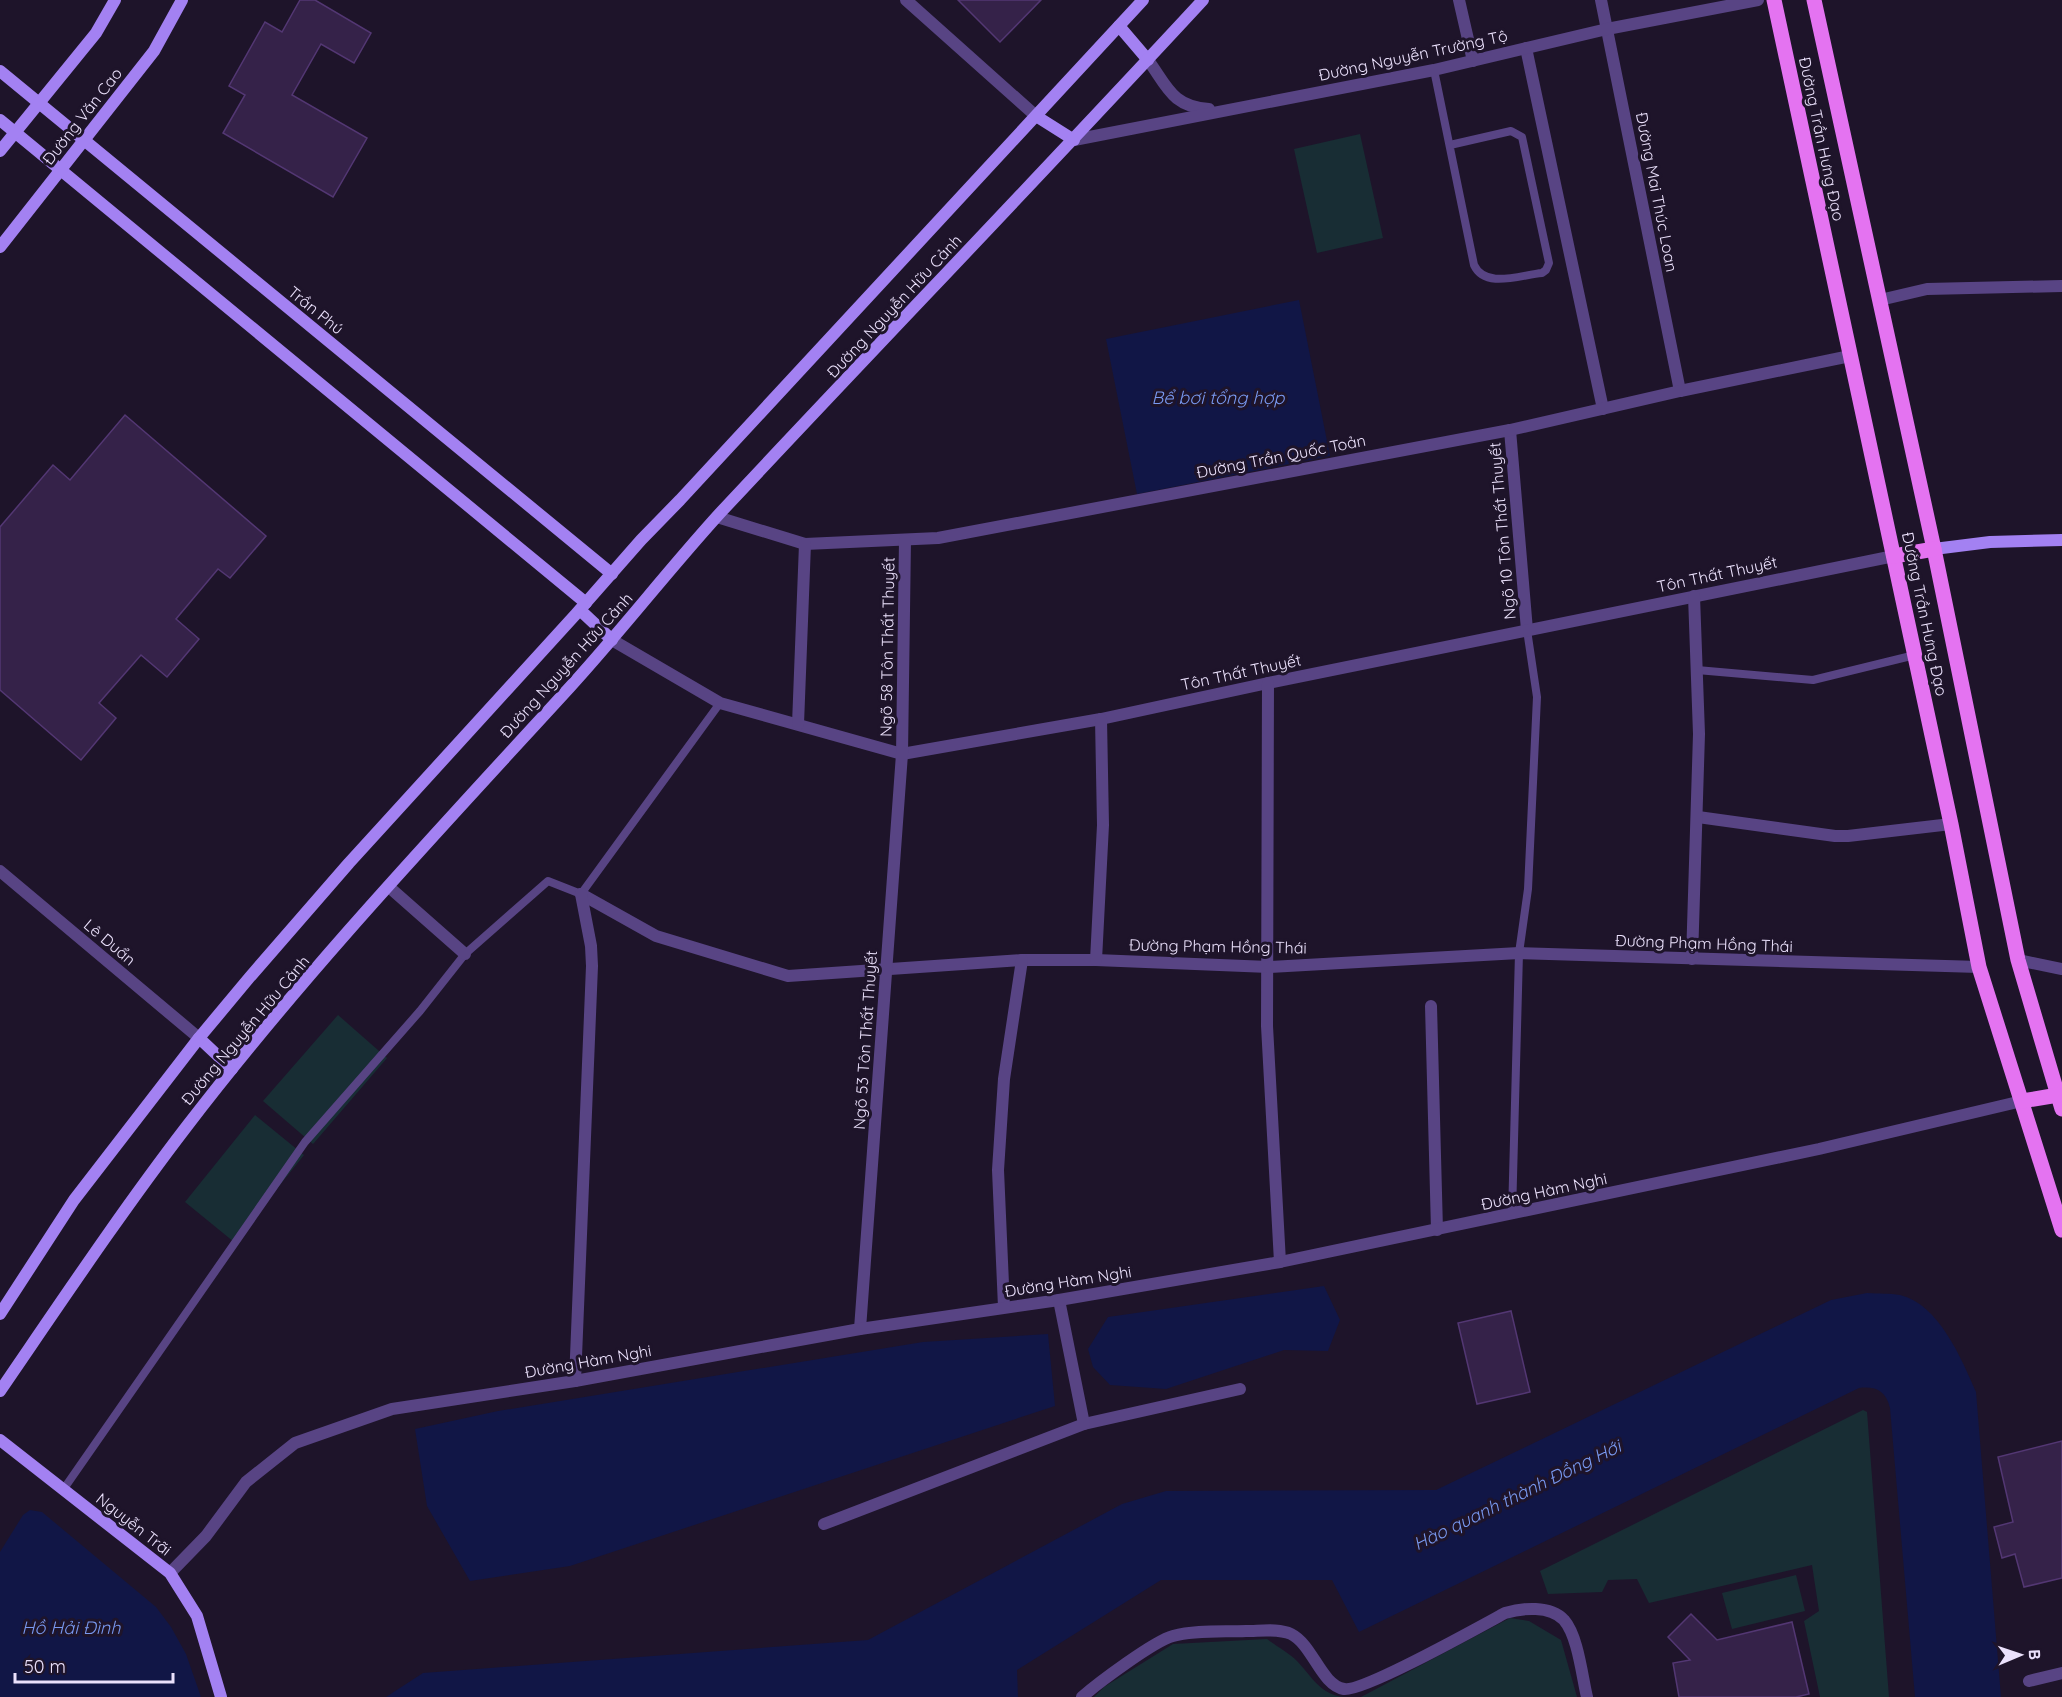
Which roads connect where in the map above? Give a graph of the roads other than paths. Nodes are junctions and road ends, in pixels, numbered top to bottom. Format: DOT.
graph roads {
  1 [pos="115,0"];
  2 [pos="182,0"];
  3 [pos="1143,0"];
  4 [pos="1203,0"];
  5 [pos="1459,0"];
  6 [pos="1601,0"];
  7 [pos="1758,0"];
  8 [pos="1774,0"];
  9 [pos="1814,0"];
  10 [pos="909,1"];
  11 [pos="1119,26"];
  12 [pos="1607,29"];
  13 [pos="1526,48"];
  14 [pos="1148,60"];
  15 [pos="1473,61"];
  16 [pos="1434,70"];
  17 [pos="0,71"];
  18 [pos="39,103"];
  19 [pos="1228,110"];
  20 [pos="1036,116"];
  21 [pos="0,120"];
  22 [pos="15,132"];
  23 [pos="1074,140"];
  24 [pos="84,141"];
  25 [pos="1450,145"];
  26 [pos="0,151"];
  27 [pos="60,171"];
  28 [pos="0,247"];
  29 [pos="2062,286"];
  30 [pos="1880,300"];
  31 [pos="1850,356"];
  32 [pos="1680,391"];
  33 [pos="1603,409"];
  34 [pos="1510,430"];
  35 [pos="717,518"];
  36 [pos="905,540"];
  37 [pos="2062,540"];
  38 [pos="805,544"];
  39 [pos="1934,549"];
  40 [pos="1894,556"];
  41 [pos="612,574"];
  42 [pos="1694,596"];
  43 [pos="583,606"];
  44 [pos="1527,630"];
  45 [pos="612,640"];
  46 [pos="1915,655"];
  47 [pos="1697,670"];
  48 [pos="1268,683"];
  49 [pos="720,704"];
  50 [pos="1101,719"];
  51 [pos="798,724"];
  52 [pos="902,754"];
  53 [pos="1698,817"];
  54 [pos="1951,824"];
  55 [pos="0,871"];
  56 [pos="389,887"];
  57 [pos="581,894"];
  58 [pos="1519,952"];
  59 [pos="465,954"];
  60 [pos="1692,959"];
  61 [pos="1022,960"];
  62 [pos="1096,960"];
  63 [pos="2018,960"];
  64 [pos="1269,967"];
  65 [pos="1979,967"];
  66 [pos="2062,969"];
  67 [pos="887,970"];
  68 [pos="1431,1006"];
  69 [pos="199,1038"];
  70 [pos="232,1069"];
  71 [pos="2061,1100"];
  72 [pos="2022,1101"];
  73 [pos="1512,1215"];
  74 [pos="1437,1230"];
  75 [pos="2062,1230"];
  76 [pos="1280,1262"];
  77 [pos="1059,1300"];
  78 [pos="1004,1307"];
  79 [pos="0,1314"];
  80 [pos="860,1329"];
  81 [pos="575,1381"];
  82 [pos="1240,1389"];
  83 [pos="0,1391"];
  84 [pos="1084,1424"];
  85 [pos="0,1440"];
  86 [pos="63,1490"];
  87 [pos="824,1524"];
  88 [pos="170,1573"];
  89 [pos="2062,1673"];
  90 [pos="2029,1681"];
  91 [pos="221,1697"];
  92 [pos="1082,1697"];
  93 [pos="1587,1697"];
  1 -- 18 [label="main road"];
  2 -- 24 [label="main road, Đường Văn Cao"];
  3 -- 11 [label="main road, Đường Nguyễn Hữu Cảnh"];
  4 -- 14 [label="main road, Đường Nguyễn Hữu Cảnh"];
  5 -- 15 [label="street"];
  6 -- 12 [label="street, Đường Mai Thúc Loan"];
  7 -- 12 [label="street, Đường Nguyễn Trường Tộ"];
  8 -- 31 [label="main road, Đường Trần Hưng Đạo"];
  9 -- 30 [label="main road, Đường Trần Hưng Đạo"];
  10 -- 20 [label="street"];
  11 -- 14 [label="main road"];
  11 -- 20 [label="main road, Đường Nguyễn Hữu Cảnh"];
  12 -- 13 [label="street, Đường Nguyễn Trường Tộ"];
  12 -- 32 [label="street, Đường Mai Thúc Loan"];
  13 -- 15 [label="street, Đường Nguyễn Trường Tộ"];
  13 -- 33 [label="street"];
  14 -- 19 [label="street"];
  14 -- 23 [label="main road, Đường Nguyễn Hữu Cảnh"];
  15 -- 16 [label="street, Đường Nguyễn Trường Tộ"];
  16 -- 19 [label="street, Đường Nguyễn Trường Tộ"];
  16 -- 25 [label="lane"];
  17 -- 18 [label="main road, Trần Phú"];
  18 -- 22 [label="main road"];
  18 -- 24 [label="main road, Trần Phú"];
  19 -- 23 [label="street, Đường Nguyễn Trường Tộ"];
  20 -- 23 [label="main road"];
  20 -- 41 [label="main road, Đường Nguyễn Hữu Cảnh"];
  21 -- 22 [label="main road"];
  22 -- 26 [label="main road"];
  22 -- 27 [label="main road"];
  23 -- 35 [label="main road, Đường Nguyễn Hữu Cảnh"];
  24 -- 27 [label="main road, Đường Văn Cao"];
  24 -- 41 [label="main road, Trần Phú"];
  25 -- 25 [label="lane"];
  27 -- 28 [label="main road, Đường Văn Cao"];
  27 -- 43 [label="main road"];
  29 -- 30 [label="street"];
  30 -- 39 [label="main road, Đường Trần Hưng Đạo"];
  31 -- 32 [label="street, Đường Trần Quốc Toản"];
  31 -- 40 [label="main road, Đường Trần Hưng Đạo"];
  32 -- 33 [label="street, Đường Trần Quốc Toản"];
  33 -- 34 [label="street, Đường Trần Quốc Toản"];
  34 -- 36 [label="street, Đường Trần Quốc Toản"];
  34 -- 44 [label="street, Ngõ 10 Tôn Thất Thuyết"];
  35 -- 38 [label="street, Đường Trần Quốc Toản"];
  35 -- 45 [label="main road, Đường Nguyễn Hữu Cảnh"];
  36 -- 38 [label="street, Đường Trần Quốc Toản"];
  36 -- 52 [label="street, Ngõ 58 Tôn Thất Thuyết"];
  37 -- 39 [label="main road"];
  38 -- 51 [label="street"];
  39 -- 40 [label="main road"];
  39 -- 63 [label="main road, Đường Trần Hưng Đạo"];
  40 -- 42 [label="street, Tôn Thất Thuyết"];
  40 -- 46 [label="main road, Đường Trần Hưng Đạo"];
  41 -- 43 [label="main road, Đường Nguyễn Hữu Cảnh"];
  42 -- 44 [label="street, Tôn Thất Thuyết"];
  42 -- 47 [label="street"];
  43 -- 45 [label="main road"];
  43 -- 69 [label="main road, Đường Nguyễn Hữu Cảnh"];
  44 -- 48 [label="street, Tôn Thất Thuyết"];
  44 -- 58 [label="lane"];
  45 -- 49 [label="street, Tôn Thất Thuyết"];
  45 -- 56 [label="main road, Đường Nguyễn Hữu Cảnh"];
  46 -- 47 [label="lane"];
  46 -- 54 [label="main road, Đường Trần Hưng Đạo"];
  47 -- 53 [label="street"];
  48 -- 50 [label="street, Tôn Thất Thuyết"];
  48 -- 64 [label="street"];
  49 -- 51 [label="street, Tôn Thất Thuyết"];
  49 -- 57 [label="lane"];
  50 -- 52 [label="street, Tôn Thất Thuyết"];
  50 -- 62 [label="street"];
  51 -- 52 [label="street, Tôn Thất Thuyết"];
  52 -- 67 [label="street, Ngõ 53 Tôn Thất Thuyết"];
  53 -- 54 [label="street"];
  53 -- 60 [label="street"];
  54 -- 65 [label="main road, Đường Trần Hưng Đạo"];
  55 -- 69 [label="street, Lê Duẩn"];
  56 -- 59 [label="street"];
  56 -- 70 [label="main road, Đường Nguyễn Hữu Cảnh"];
  57 -- 59 [label="lane"];
  57 -- 67 [label="street, Đường Phạm Hồng Thái"];
  57 -- 81 [label="street"];
  58 -- 60 [label="street, Đường Phạm Hồng Thái"];
  58 -- 64 [label="street, Đường Phạm Hồng Thái"];
  58 -- 73 [label="lane"];
  59 -- 86 [label="lane"];
  60 -- 65 [label="street, Đường Phạm Hồng Thái"];
  61 -- 62 [label="street, Đường Phạm Hồng Thái"];
  61 -- 67 [label="street, Đường Phạm Hồng Thái"];
  61 -- 78 [label="street"];
  62 -- 64 [label="street, Đường Phạm Hồng Thái"];
  63 -- 66 [label="street"];
  63 -- 71 [label="main road, Đường Trần Hưng Đạo"];
  64 -- 76 [label="street"];
  65 -- 72 [label="main road, Đường Trần Hưng Đạo"];
  67 -- 80 [label="street, Ngõ 53 Tôn Thất Thuyết"];
  68 -- 74 [label="street"];
  69 -- 70 [label="main road"];
  69 -- 79 [label="main road, Đường Nguyễn Hữu Cảnh"];
  70 -- 83 [label="main road, Đường Nguyễn Hữu Cảnh"];
  71 -- 72 [label="main road"];
  72 -- 73 [label="street, Đường Hàm Nghi"];
  72 -- 75 [label="main road, Đường Trần Hưng Đạo"];
  73 -- 74 [label="street, Đường Hàm Nghi"];
  74 -- 76 [label="street, Đường Hàm Nghi"];
  76 -- 77 [label="street, Đường Hàm Nghi"];
  77 -- 78 [label="street, Đường Hàm Nghi"];
  77 -- 84 [label="street"];
  78 -- 80 [label="street, Đường Hàm Nghi"];
  80 -- 81 [label="street, Đường Hàm Nghi"];
  81 -- 88 [label="street, Đường Hàm Nghi"];
  82 -- 84 [label="street"];
  84 -- 87 [label="street"];
  85 -- 86 [label="main road, Nguyễn Trãi"];
  86 -- 88 [label="main road, Nguyễn Trãi"];
  88 -- 91 [label="main road, Nguyễn Trãi"];
  89 -- 90 [label="street"];
  92 -- 93 [label="street"];
}
